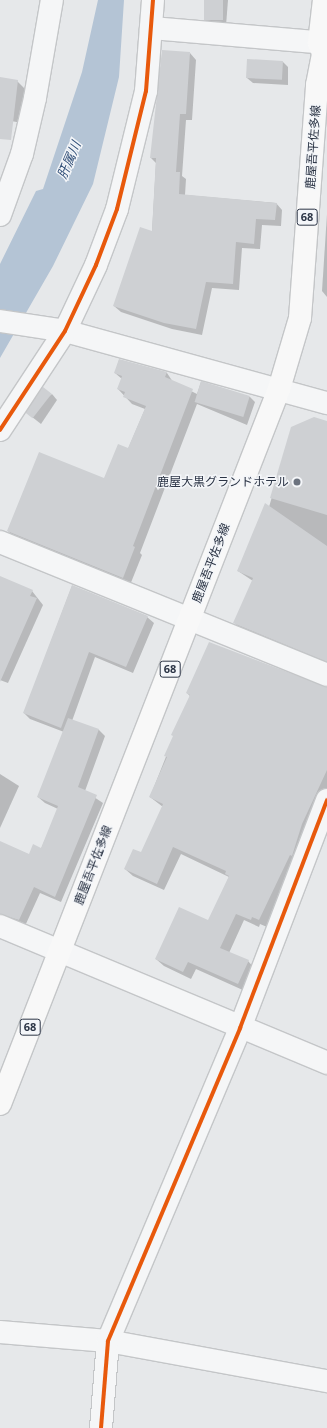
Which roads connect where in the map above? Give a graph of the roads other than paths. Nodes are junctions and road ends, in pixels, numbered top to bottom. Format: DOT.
graph roads {
  1 [pos="52,0"];
  2 [pos="153,0"];
  3 [pos="324,0"];
  4 [pos="151,28"];
  5 [pos="323,43"];
  6 [pos="0,215"];
  7 [pos="0,321"];
  8 [pos="60,330"];
  9 [pos="279,389"];
  10 [pos="327,404"];
  11 [pos="0,430"];
  12 [pos="0,542"];
  13 [pos="189,620"];
  14 [pos="327,676"];
  15 [pos="327,800"];
  16 [pos="0,926"];
  17 [pos="60,949"];
  18 [pos="240,1028"];
  19 [pos="327,1064"];
  20 [pos="0,1104"];
  21 [pos="0,1332"];
  22 [pos="108,1341"];
  23 [pos="327,1381"];
  24 [pos="101,1428"];
  1 -- 6 [label="street"];
  2 -- 4 [label="street"];
  3 -- 5 [label="main road, 鹿屋吾平佐多線 / 68"];
  4 -- 5 [label="street"];
  4 -- 8 [label="street"];
  5 -- 9 [label="main road, 鹿屋吾平佐多線 / 68"];
  7 -- 8 [label="street"];
  8 -- 9 [label="street"];
  8 -- 11 [label="street"];
  9 -- 10 [label="street"];
  9 -- 13 [label="main road, 鹿屋吾平佐多線 / 68"];
  12 -- 13 [label="street"];
  13 -- 14 [label="street"];
  13 -- 17 [label="main road, 鹿屋吾平佐多線 / 68"];
  15 -- 18 [label="street"];
  16 -- 17 [label="street"];
  17 -- 18 [label="street"];
  17 -- 20 [label="main road, 鹿屋吾平佐多線 / 68"];
  18 -- 19 [label="street"];
  18 -- 22 [label="street"];
  21 -- 22 [label="street"];
  22 -- 23 [label="street"];
  22 -- 24 [label="street"];
}
